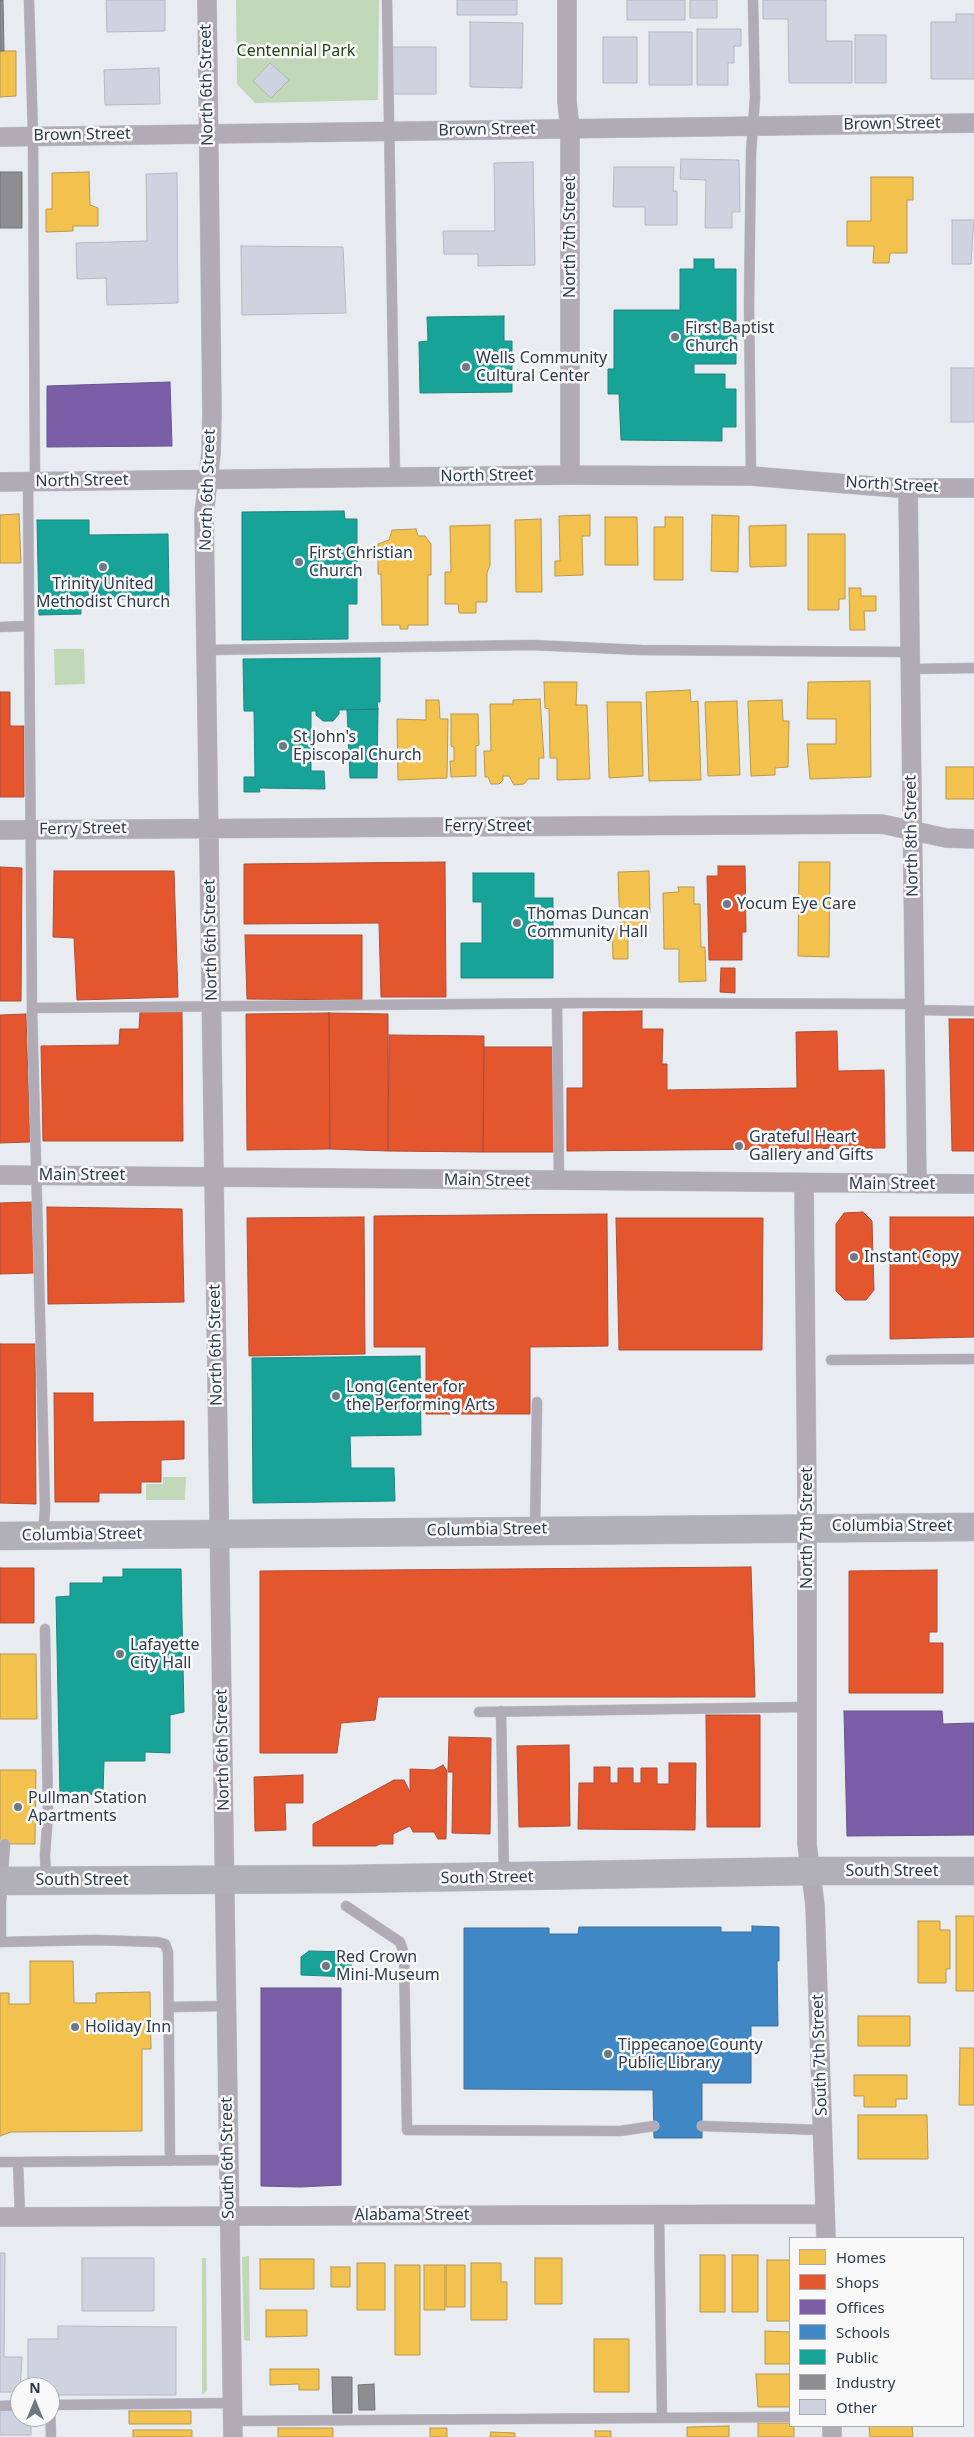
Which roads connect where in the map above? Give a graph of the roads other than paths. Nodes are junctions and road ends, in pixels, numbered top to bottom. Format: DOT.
graph roads {
  1 [pos="28,0"];
  2 [pos="206,0"];
  3 [pos="387,0"];
  4 [pos="567,0"];
  5 [pos="753,0"];
  6 [pos="974,123"];
  7 [pos="754,126"];
  8 [pos="570,128"];
  9 [pos="388,131"];
  10 [pos="208,134"];
  11 [pos="33,136"];
  12 [pos="0,137"];
  13 [pos="570,475"];
  14 [pos="751,476"];
  15 [pos="395,478"];
  16 [pos="207,479"];
  17 [pos="0,482"];
  18 [pos="32,482"];
  19 [pos="908,488"];
  20 [pos="974,488"];
  21 [pos="30,626"];
  22 [pos="0,628"];
  23 [pos="207,650"];
  24 [pos="911,660"];
  25 [pos="974,668"];
  26 [pos="210,828"];
  27 [pos="0,830"];
  28 [pos="31,830"];
  29 [pos="912,830"];
  30 [pos="974,839"];
  31 [pos="558,1004"];
  32 [pos="212,1007"];
  33 [pos="916,1007"];
  34 [pos="32,1008"];
  35 [pos="974,1011"];
  36 [pos="0,1175"];
  37 [pos="37,1175"];
  38 [pos="213,1176"];
  39 [pos="559,1182"];
  40 [pos="804,1184"];
  41 [pos="917,1184"];
  42 [pos="974,1184"];
  43 [pos="974,1359"];
  44 [pos="832,1360"];
  45 [pos="536,1402"];
  46 [pos="974,1526"];
  47 [pos="807,1527"];
  48 [pos="535,1530"];
  49 [pos="218,1534"];
  50 [pos="42,1535"];
  51 [pos="0,1536"];
  52 [pos="45,1629"];
  53 [pos="807,1707"];
  54 [pos="502,1711"];
  55 [pos="478,1712"];
  56 [pos="5,1844"];
  57 [pos="811,1871"];
  58 [pos="974,1871"];
  59 [pos="504,1878"];
  60 [pos="225,1880"];
  61 [pos="1,1881"];
  62 [pos="46,1881"];
  63 [pos="346,1906"];
  64 [pos="0,1942"];
  65 [pos="226,2006"];
  66 [pos="169,2007"];
  67 [pos="654,2126"];
  68 [pos="702,2126"];
  69 [pos="822,2130"];
  70 [pos="228,2160"];
  71 [pos="170,2161"];
  72 [pos="0,2162"];
  73 [pos="18,2162"];
  74 [pos="659,2214"];
  75 [pos="825,2214"];
  76 [pos="228,2216"];
  77 [pos="0,2217"];
  78 [pos="20,2217"];
  79 [pos="826,2237"];
  80 [pos="60,2406"];
  81 [pos="789,2417"];
  82 [pos="662,2418"];
  83 [pos="232,2421"];
  1 -- 11 [label="lane"];
  2 -- 10 [label="street, North 6th Street"];
  3 -- 9 [label="lane"];
  4 -- 8 [label="street, North 7th Street"];
  5 -- 7 [label="lane"];
  6 -- 7 [label="street, Brown Street"];
  7 -- 8 [label="street, Brown Street"];
  7 -- 14 [label="lane"];
  8 -- 9 [label="street, Brown Street"];
  8 -- 13 [label="street, North 7th Street"];
  9 -- 10 [label="street, Brown Street"];
  9 -- 15 [label="lane"];
  10 -- 11 [label="street, Brown Street"];
  10 -- 16 [label="street, North 6th Street"];
  11 -- 12 [label="street, Brown Street"];
  11 -- 18 [label="lane"];
  13 -- 14 [label="street, North Street"];
  13 -- 15 [label="street, North Street"];
  14 -- 19 [label="street, North Street"];
  15 -- 16 [label="street, North Street"];
  16 -- 18 [label="street, North Street"];
  16 -- 23 [label="street, North 6th Street"];
  17 -- 18 [label="street, North Street"];
  18 -- 21 [label="lane"];
  19 -- 20 [label="street, North Street"];
  19 -- 24 [label="street, North 8th Street"];
  21 -- 22 [label="lane"];
  21 -- 28 [label="lane"];
  23 -- 24 [label="lane"];
  23 -- 26 [label="street, North 6th Street"];
  24 -- 25 [label="lane"];
  24 -- 29 [label="street, North 8th Street"];
  26 -- 28 [label="street, Ferry Street"];
  26 -- 29 [label="street, Ferry Street"];
  26 -- 32 [label="street, North 6th Street"];
  27 -- 28 [label="street, Ferry Street"];
  28 -- 34 [label="lane"];
  29 -- 30 [label="street, Ferry Street"];
  29 -- 33 [label="street, North 8th Street"];
  31 -- 32 [label="lane"];
  31 -- 33 [label="lane"];
  31 -- 39 [label="lane"];
  32 -- 34 [label="lane"];
  32 -- 38 [label="street, North 6th Street"];
  33 -- 35 [label="lane"];
  33 -- 41 [label="street, North 8th Street"];
  34 -- 37 [label="lane"];
  36 -- 37 [label="street, Main Street"];
  37 -- 38 [label="street, Main Street"];
  37 -- 50 [label="lane"];
  38 -- 39 [label="street, Main Street"];
  38 -- 49 [label="street, North 6th Street"];
  39 -- 40 [label="street, Main Street"];
  40 -- 41 [label="street, Main Street"];
  40 -- 47 [label="street, North 7th Street"];
  41 -- 42 [label="street, Main Street"];
  43 -- 44 [label="lane"];
  45 -- 48 [label="lane"];
  46 -- 47 [label="main road, Columbia Street"];
  47 -- 48 [label="main road, Columbia Street"];
  47 -- 53 [label="street, North 7th Street"];
  48 -- 49 [label="main road, Columbia Street"];
  49 -- 50 [label="main road, Columbia Street"];
  49 -- 60 [label="street, North 6th Street"];
  50 -- 51 [label="main road, Columbia Street"];
  52 -- 62 [label="lane"];
  53 -- 54 [label="lane"];
  53 -- 57 [label="street, North 7th Street"];
  54 -- 55 [label="lane"];
  54 -- 59 [label="lane"];
  56 -- 61 [label="lane"];
  57 -- 58 [label="main road, South Street"];
  57 -- 59 [label="main road, South Street"];
  57 -- 69 [label="street, South 7th Street"];
  59 -- 60 [label="main road, South Street"];
  60 -- 62 [label="main road, South Street"];
  60 -- 65 [label="street, South 6th Street"];
  61 -- 62 [label="main road, South Street"];
  61 -- 64 [label="lane"];
  63 -- 67 [label="lane"];
  64 -- 66 [label="lane"];
  65 -- 66 [label="lane"];
  65 -- 70 [label="street, South 6th Street"];
  66 -- 71 [label="lane"];
  68 -- 69 [label="lane"];
  69 -- 75 [label="street, South 7th Street"];
  70 -- 71 [label="lane"];
  70 -- 76 [label="street, South 6th Street"];
  71 -- 73 [label="lane"];
  72 -- 73 [label="lane"];
  73 -- 78 [label="lane"];
  74 -- 75 [label="street, Alabama Street"];
  74 -- 76 [label="street, Alabama Street"];
  74 -- 82 [label="lane"];
  75 -- 79 [label="street, South 7th Street"];
  76 -- 78 [label="street, Alabama Street"];
  76 -- 83 [label="street, South 6th Street"];
  77 -- 78 [label="street, Alabama Street"];
  80 -- 83 [label="lane"];
  81 -- 82 [label="lane"];
  82 -- 83 [label="lane"];
}
